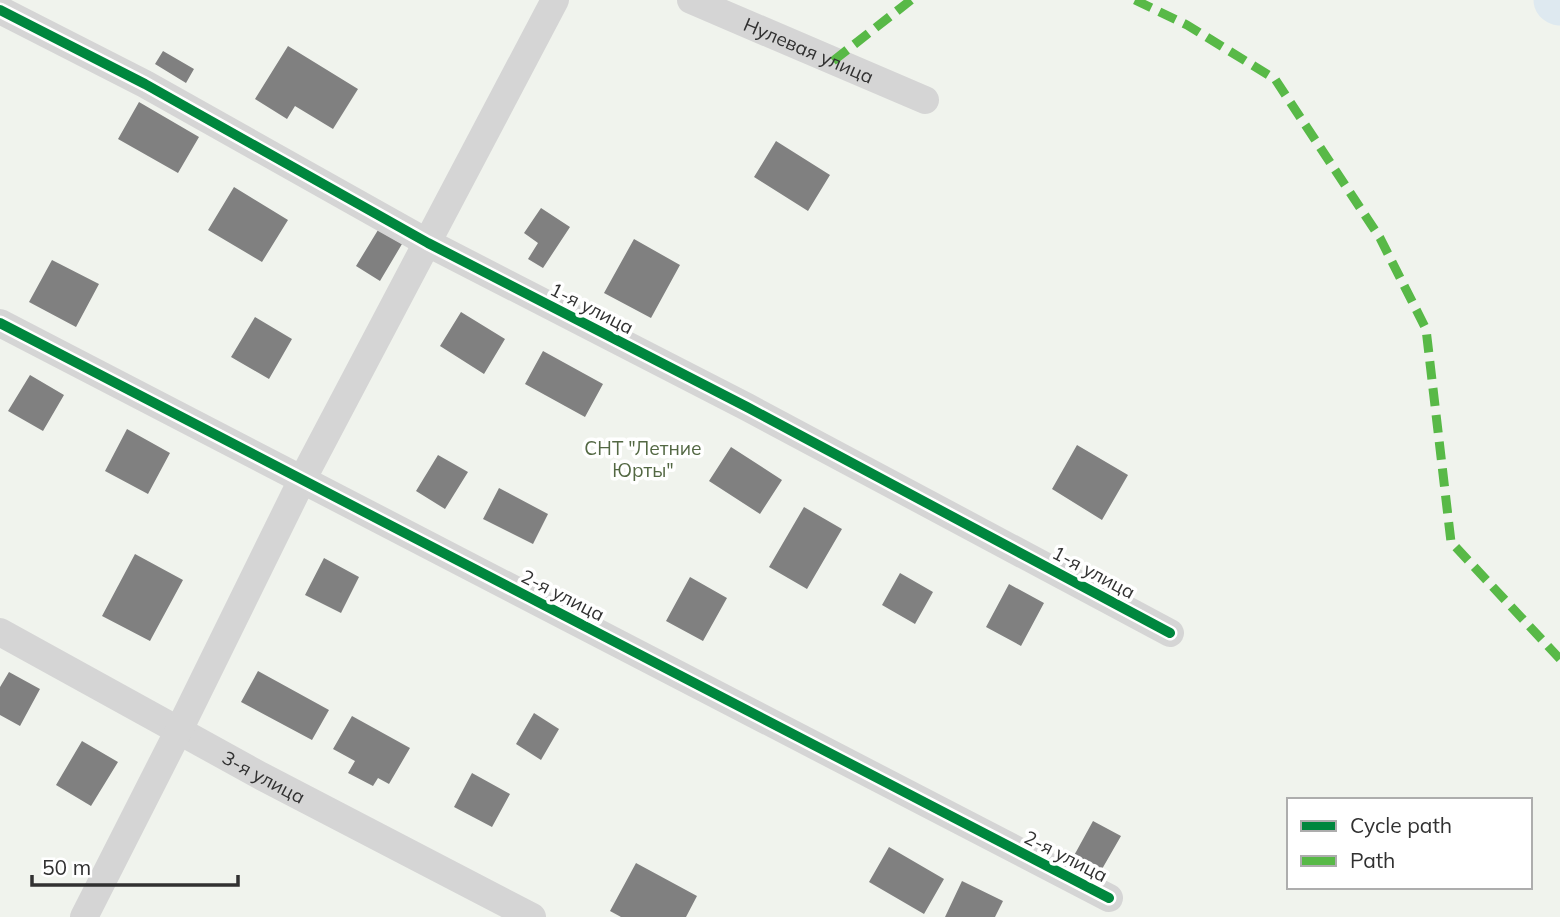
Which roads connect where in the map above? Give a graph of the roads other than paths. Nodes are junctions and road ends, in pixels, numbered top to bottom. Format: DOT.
graph roads {
  1 [pos="555,0"];
  2 [pos="691,0"];
  3 [pos="0,10"];
  4 [pos="925,100"];
  5 [pos="428,243"];
  6 [pos="0,323"];
  7 [pos="302,480"];
  8 [pos="0,632"];
  9 [pos="1170,633"];
  10 [pos="179,730"];
  11 [pos="1109,898"];
  12 [pos="83,917"];
  13 [pos="532,917"];
  1 -- 5 [label="street"];
  2 -- 4 [label="street, Нулевая улица"];
  3 -- 5 [label="street, 1-я улица"];
  5 -- 7 [label="street"];
  5 -- 9 [label="street, 1-я улица"];
  6 -- 7 [label="street, 2-я улица"];
  7 -- 10 [label="street"];
  7 -- 11 [label="street, 2-я улица"];
  8 -- 10 [label="street, 3-я улица"];
  10 -- 12 [label="street"];
  10 -- 13 [label="street, 3-я улица"];
}
